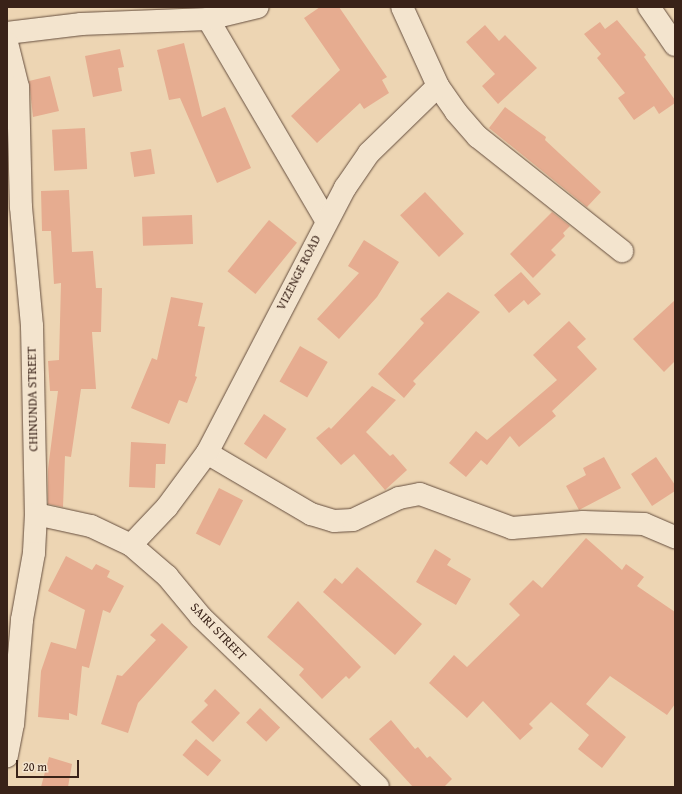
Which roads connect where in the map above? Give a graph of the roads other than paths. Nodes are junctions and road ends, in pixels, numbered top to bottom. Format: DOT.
graph roads {
  1 [pos="258,7"];
  2 [pos="402,7"];
  3 [pos="649,7"];
  4 [pos="208,19"];
  5 [pos="7,33"];
  6 [pos="7,43"];
  7 [pos="675,45"];
  8 [pos="438,86"];
  9 [pos="326,220"];
  10 [pos="622,251"];
  11 [pos="207,453"];
  12 [pos="36,514"];
  13 [pos="675,537"];
  14 [pos="131,545"];
  15 [pos="7,756"];
  16 [pos="378,787"];
  1 -- 4 [label="street"];
  2 -- 8 [label="street"];
  3 -- 7 [label="street"];
  4 -- 5 [label="street"];
  4 -- 9 [label="street"];
  6 -- 12 [label="street, CHINUNDA STREET"];
  8 -- 9 [label="street, VIZENGE ROAD"];
  8 -- 10 [label="street"];
  9 -- 11 [label="street, VIZENGE ROAD"];
  11 -- 13 [label="street"];
  11 -- 14 [label="street, VIZENGE ROAD"];
  12 -- 14 [label="street, SAIRI STREET"];
  12 -- 15 [label="street, CHINUNDA STREET"];
  14 -- 16 [label="street, SAIRI STREET"];
}
